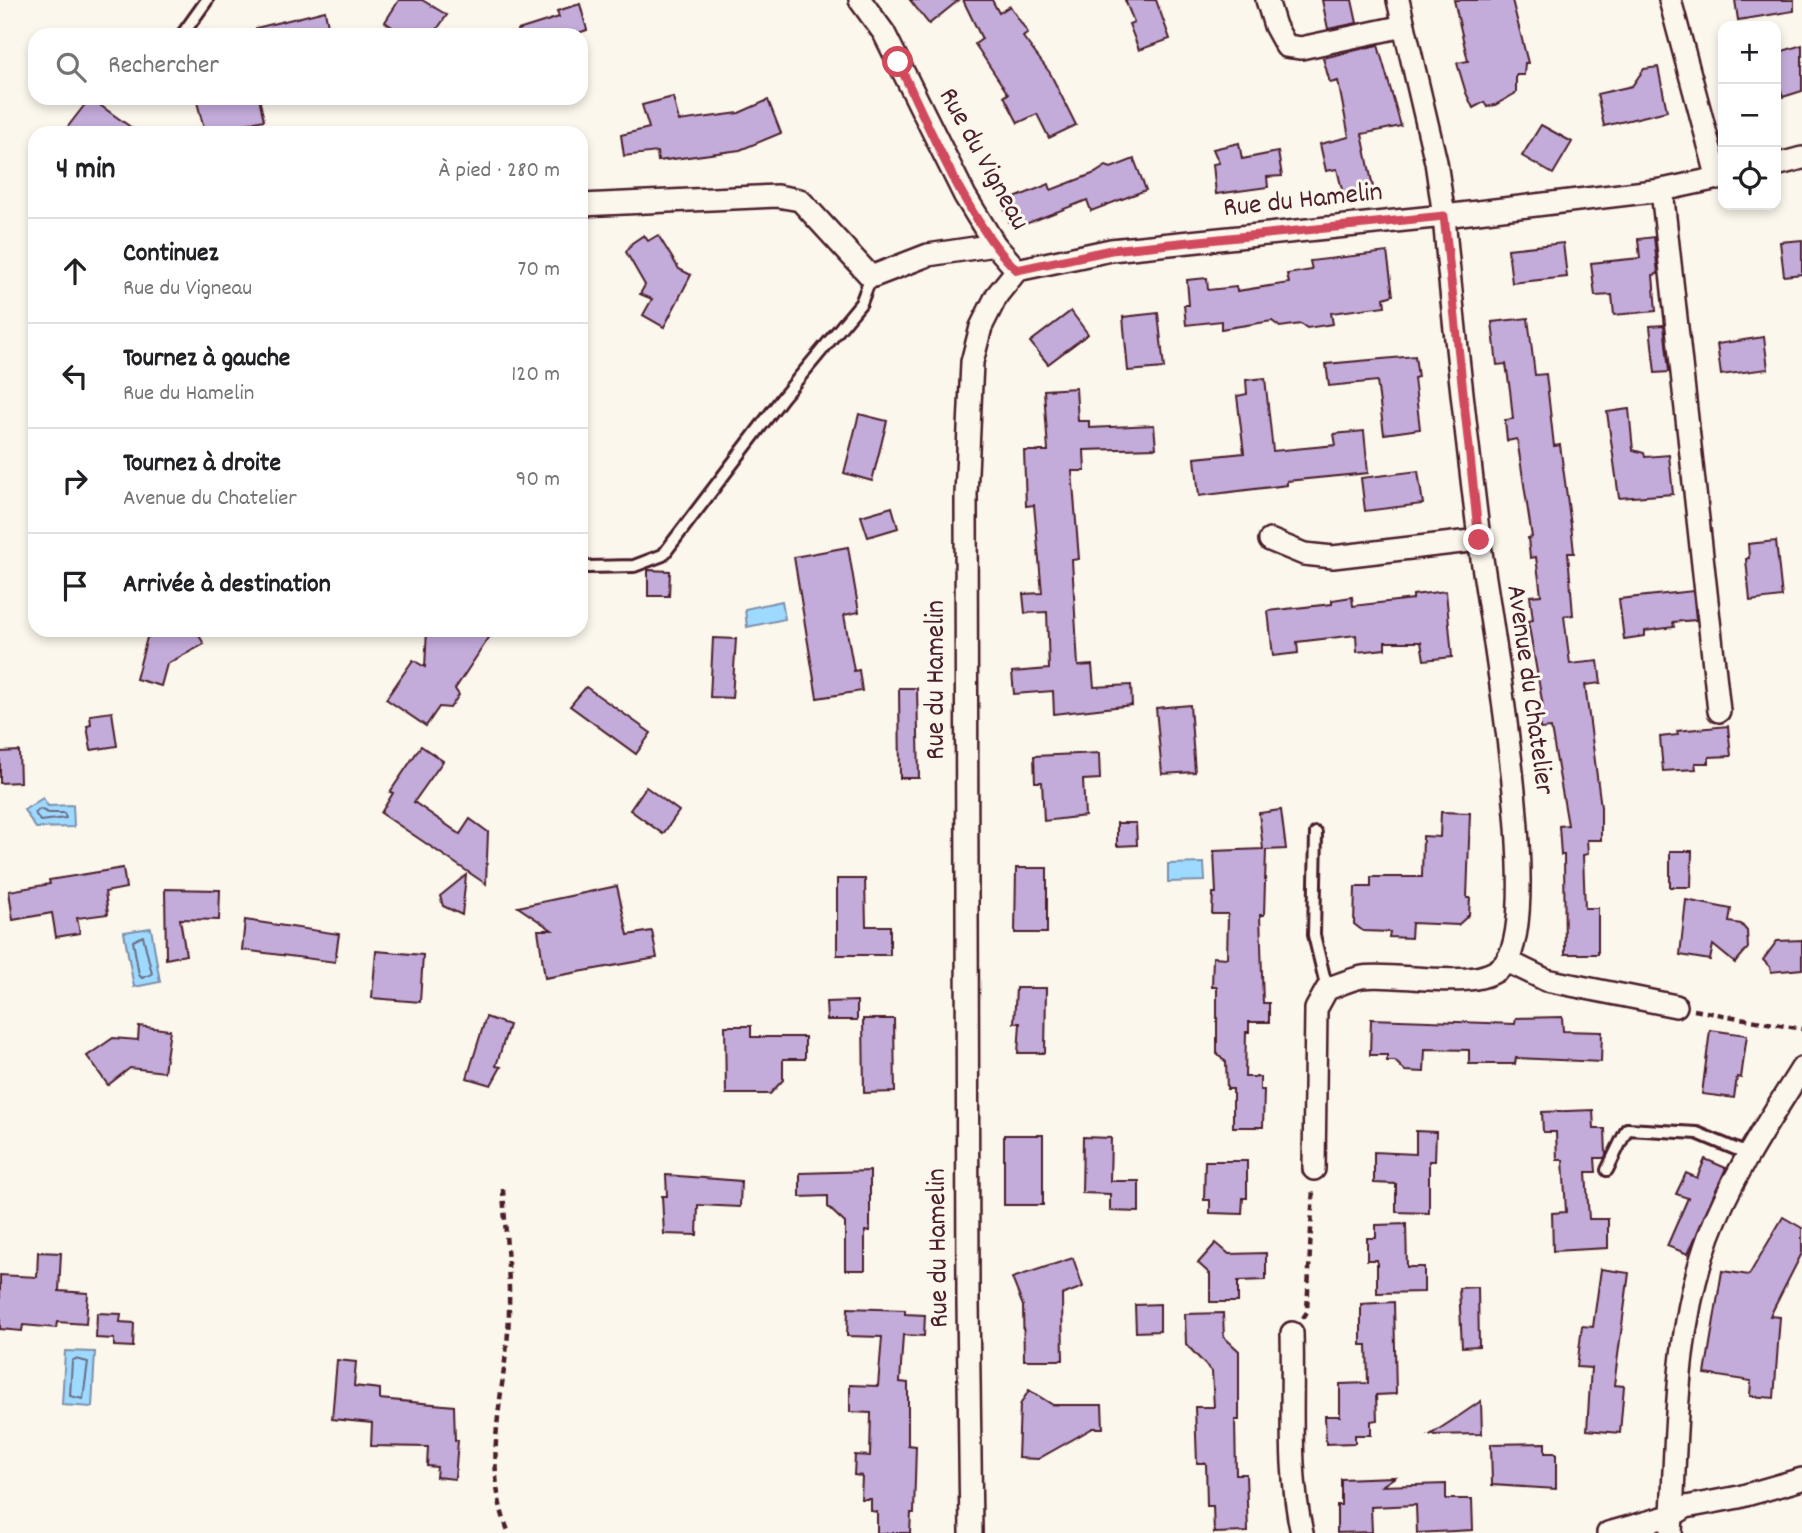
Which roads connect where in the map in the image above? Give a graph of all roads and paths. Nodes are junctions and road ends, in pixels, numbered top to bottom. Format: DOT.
graph roads {
  1 [pos="207,0"];
  2 [pos="860,0"];
  3 [pos="1267,0"];
  4 [pos="1398,0"];
  5 [pos="1670,0"];
  6 [pos="1404,26"];
  7 [pos="187,28"];
  8 [pos="1802,158"];
  9 [pos="1781,164"];
  10 [pos="1718,171"];
  11 [pos="1718,178"];
  12 [pos="1662,190"];
  13 [pos="588,205"];
  14 [pos="1444,216"];
  15 [pos="995,245"];
  16 [pos="1017,270"];
  17 [pos="871,277"];
  18 [pos="1270,540"];
  19 [pos="1479,540"];
  20 [pos="588,564"];
  21 [pos="1719,711"];
  22 [pos="1315,833"];
  23 [pos="1507,961"];
  24 [pos="1327,989"];
  25 [pos="1676,1006"];
  26 [pos="1802,1030"];
  27 [pos="1802,1068"];
  28 [pos="1750,1155"];
  29 [pos="1314,1169"];
  30 [pos="1607,1170"];
  31 [pos="503,1189"];
  32 [pos="1292,1333"];
  33 [pos="1802,1479"];
  34 [pos="1672,1524"];
  35 [pos="509,1533"];
  36 [pos="971,1533"];
  37 [pos="1301,1533"];
  38 [pos="1608,1533"];
  1 -- 7 [label="lane"];
  2 -- 15 [label="street, Rue du Vigneau"];
  3 -- 6 [label="street"];
  4 -- 6 [label="street, Avenue du Chatelier"];
  5 -- 10 [label="street"];
  6 -- 14 [label="street, Avenue du Chatelier"];
  8 -- 9 [label="street"];
  11 -- 12 [label="street, Rue du Hamelin"];
  12 -- 14 [label="street, Rue du Hamelin"];
  12 -- 21 [label="street"];
  13 -- 17 [label="street"];
  14 -- 16 [label="street, Rue du Hamelin"];
  14 -- 19 [label="street, Avenue du Chatelier"];
  15 -- 16 [label="street, Rue du Vigneau"];
  15 -- 17 [label="street"];
  16 -- 36 [label="street, Rue du Hamelin"];
  17 -- 20 [label="lane"];
  18 -- 19 [label="street"];
  19 -- 23 [label="street, Avenue du Chatelier"];
  22 -- 24 [label="lane"];
  23 -- 24 [label="street"];
  23 -- 25 [label="street"];
  24 -- 29 [label="street"];
  25 -- 26 [label="path"];
  27 -- 28 [label="street"];
  28 -- 30 [label="lane"];
  28 -- 34 [label="street"];
  29 -- 32 [label="path"];
  31 -- 35 [label="path"];
  32 -- 37 [label="street"];
  33 -- 34 [label="street"];
  34 -- 38 [label="street"];
}
